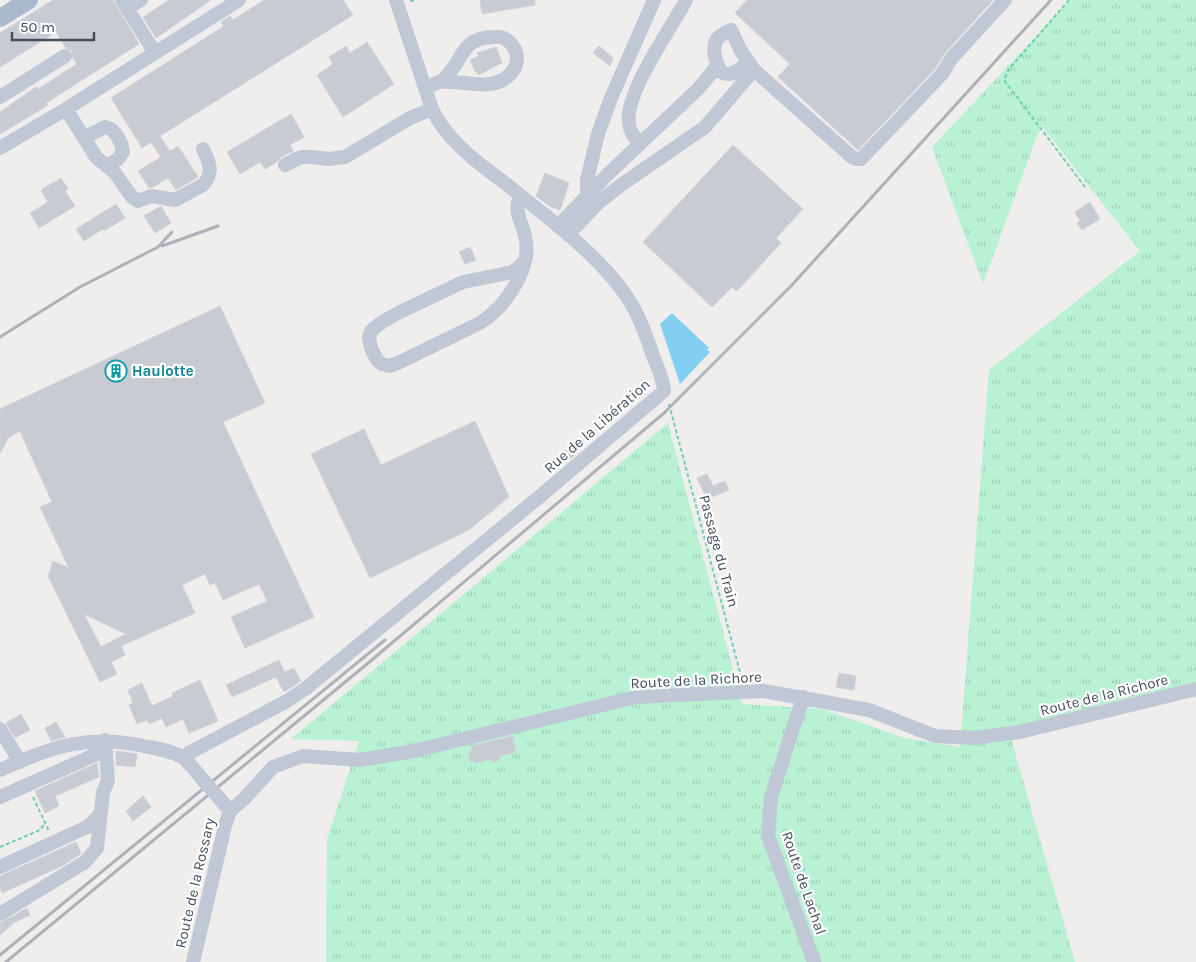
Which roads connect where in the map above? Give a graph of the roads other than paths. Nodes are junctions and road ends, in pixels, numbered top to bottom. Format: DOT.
graph roads {
  1 [pos="29,0"];
  2 [pos="140,0"];
  3 [pos="239,0"];
  4 [pos="396,0"];
  5 [pos="654,0"];
  6 [pos="686,0"];
  7 [pos="1005,0"];
  8 [pos="125,4"];
  9 [pos="0,18"];
  10 [pos="155,53"];
  11 [pos="65,56"];
  12 [pos="717,66"];
  13 [pos="751,67"];
  14 [pos="440,82"];
  15 [pos="425,87"];
  16 [pos="0,97"];
  17 [pos="66,109"];
  18 [pos="432,109"];
  19 [pos="84,138"];
  20 [pos="640,144"];
  21 [pos="0,148"];
  22 [pos="203,149"];
  23 [pos="285,165"];
  24 [pos="107,166"];
  25 [pos="521,196"];
  26 [pos="594,198"];
  27 [pos="563,230"];
  28 [pos="526,258"];
  29 [pos="1196,688"];
  30 [pos="803,697"];
  31 [pos="0,729"];
  32 [pos="105,743"];
  33 [pos="183,758"];
  34 [pos="20,762"];
  35 [pos="0,770"];
  36 [pos="0,797"];
  37 [pos="230,811"];
  38 [pos="100,812"];
  39 [pos="0,867"];
  40 [pos="0,914"];
  41 [pos="193,962"];
  42 [pos="814,962"];
  1 -- 9 [label="main road"];
  2 -- 8 [label="street"];
  3 -- 10 [label="street"];
  4 -- 15 [label="street, Rue de la Libération"];
  5 -- 26 [label="street"];
  6 -- 20 [label="street"];
  7 -- 13 [label="street"];
  8 -- 10 [label="street"];
  10 -- 17 [label="street"];
  11 -- 16 [label="street"];
  12 -- 13 [label="street"];
  12 -- 13 [label="street"];
  12 -- 20 [label="street"];
  13 -- 26 [label="street"];
  14 -- 14 [label="street"];
  14 -- 15 [label="street"];
  15 -- 18 [label="street, Rue de la Libération"];
  17 -- 19 [label="street"];
  17 -- 21 [label="street"];
  18 -- 23 [label="street"];
  18 -- 25 [label="street, Rue de la Libération"];
  19 -- 24 [label="street"];
  19 -- 24 [label="street"];
  20 -- 26 [label="street"];
  22 -- 24 [label="street"];
  25 -- 27 [label="street, Rue de la Libération"];
  25 -- 28 [label="street"];
  26 -- 27 [label="street"];
  27 -- 33 [label="street, Rue de la Libération"];
  28 -- 28 [label="street"];
  29 -- 30 [label="street, Route de la Richore"];
  30 -- 37 [label="street, Route de la Richore"];
  30 -- 42 [label="street, Route de Lachal"];
  31 -- 34 [label="street"];
  32 -- 33 [label="street"];
  32 -- 34 [label="street"];
  32 -- 36 [label="street"];
  32 -- 38 [label="street"];
  33 -- 37 [label="street, bridge"];
  34 -- 35 [label="street"];
  37 -- 41 [label="street, Route de la Rossary"];
  38 -- 39 [label="street"];
  38 -- 40 [label="street"];
}
